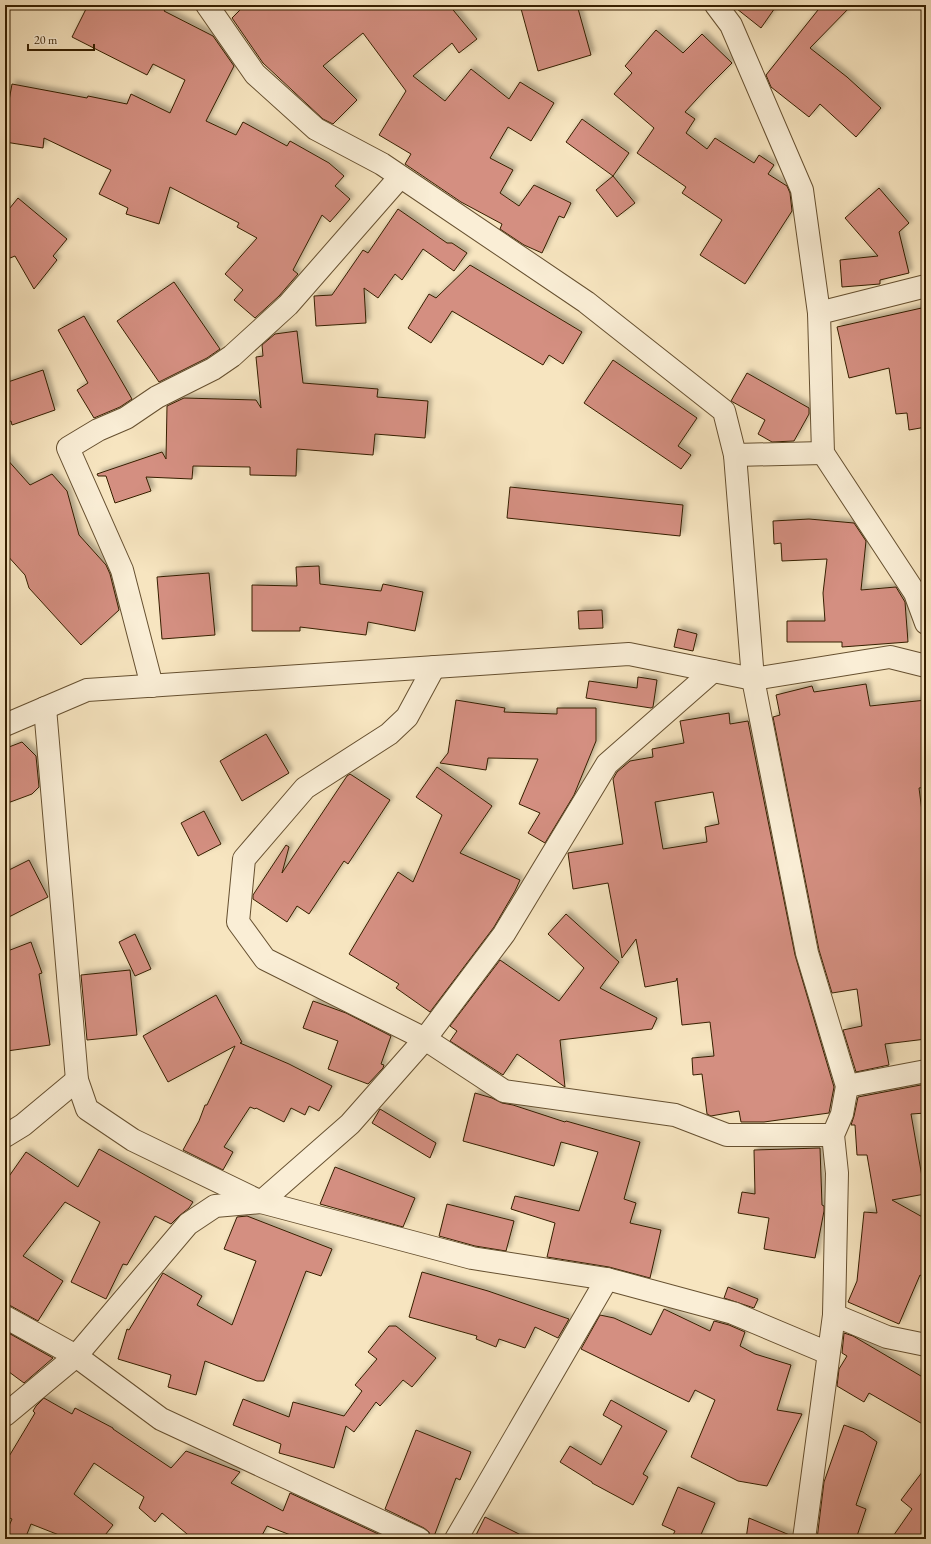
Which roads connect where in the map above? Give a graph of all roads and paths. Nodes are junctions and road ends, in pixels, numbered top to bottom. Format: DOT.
graph roads {
  1 [pos="206,5"];
  2 [pos="716,5"];
  3 [pos="400,177"];
  4 [pos="926,286"];
  5 [pos="819,314"];
  6 [pos="823,453"];
  7 [pos="735,455"];
  8 [pos="926,623"];
  9 [pos="926,666"];
  10 [pos="434,667"];
  11 [pos="713,671"];
  12 [pos="753,679"];
  13 [pos="152,686"];
  14 [pos="45,708"];
  15 [pos="5,725"];
  16 [pos="425,1039"];
  17 [pos="926,1071"];
  18 [pos="77,1080"];
  19 [pos="847,1086"];
  20 [pos="833,1135"];
  21 [pos="5,1136"];
  22 [pos="262,1202"];
  23 [pos="607,1279"];
  24 [pos="834,1315"];
  25 [pos="5,1317"];
  26 [pos="926,1344"];
  27 [pos="828,1354"];
  28 [pos="76,1356"];
  29 [pos="5,1415"];
  30 [pos="419,1539"];
  31 [pos="456,1539"];
  32 [pos="804,1539"];
  1 -- 3 [label="street"];
  2 -- 5 [label="street"];
  3 -- 7 [label="street"];
  3 -- 13 [label="street"];
  4 -- 5 [label="street"];
  5 -- 6 [label="street"];
  6 -- 7 [label="street"];
  6 -- 8 [label="street"];
  7 -- 12 [label="street"];
  9 -- 12 [label="street"];
  10 -- 11 [label="street"];
  10 -- 13 [label="street"];
  10 -- 16 [label="street"];
  11 -- 12 [label="street"];
  11 -- 16 [label="street"];
  12 -- 19 [label="street"];
  13 -- 14 [label="street"];
  14 -- 15 [label="street"];
  14 -- 18 [label="street"];
  16 -- 20 [label="street"];
  16 -- 22 [label="street"];
  17 -- 19 [label="street"];
  18 -- 21 [label="street"];
  18 -- 22 [label="street"];
  19 -- 20 [label="street"];
  20 -- 24 [label="street"];
  22 -- 23 [label="street"];
  22 -- 28 [label="street"];
  23 -- 27 [label="street"];
  23 -- 31 [label="street"];
  24 -- 26 [label="street"];
  24 -- 27 [label="street"];
  25 -- 28 [label="street"];
  27 -- 32 [label="street"];
  28 -- 29 [label="street"];
  28 -- 30 [label="street"];
}
